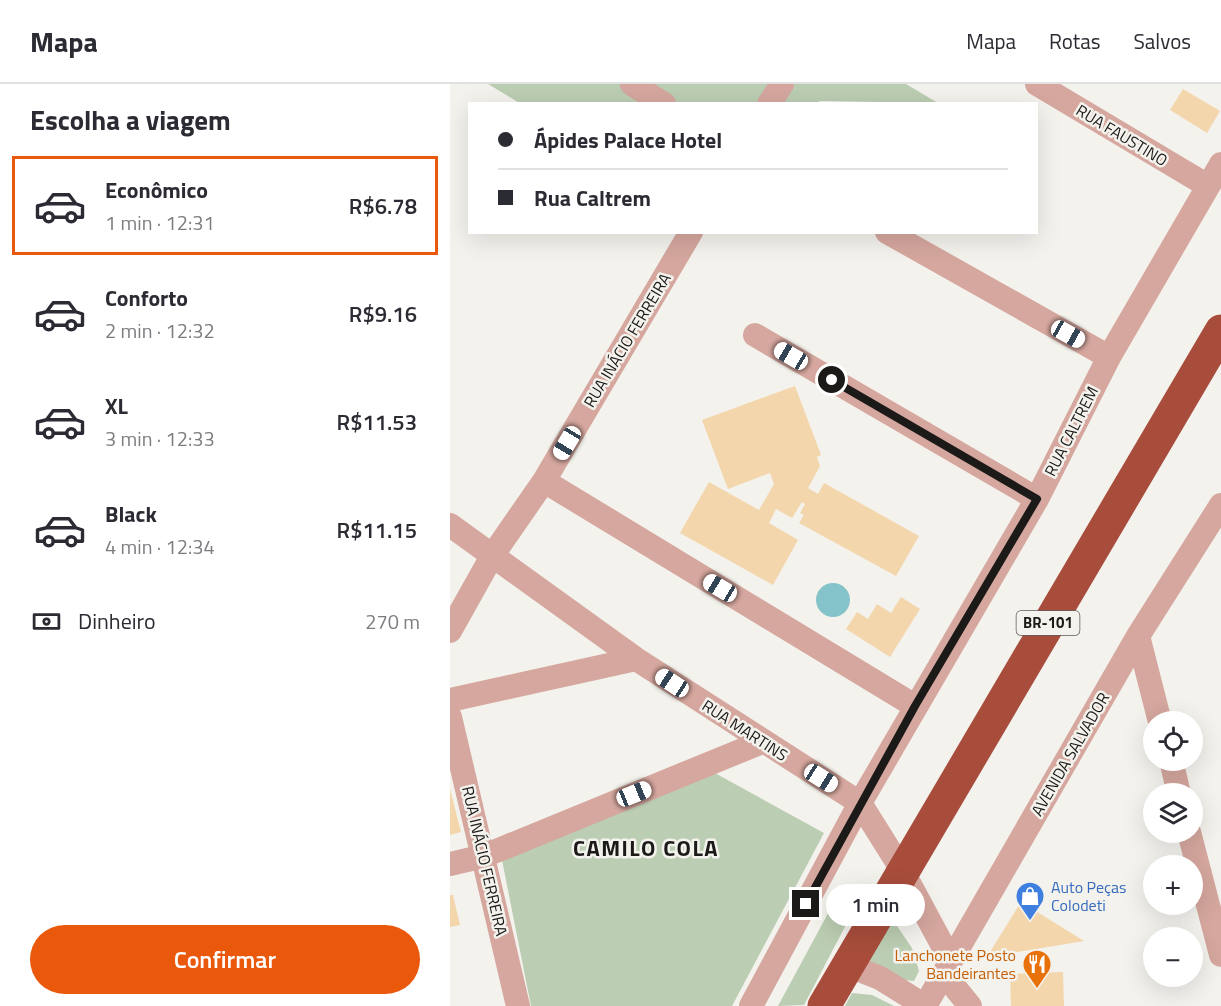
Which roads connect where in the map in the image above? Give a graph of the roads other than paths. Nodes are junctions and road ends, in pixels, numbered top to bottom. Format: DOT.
graph roads {
  1 [pos="632,84"];
  2 [pos="782,84"];
  3 [pos="1037,84"];
  4 [pos="661,102"];
  5 [pos="770,102"];
  6 [pos="1221,164"];
  7 [pos="1208,186"];
  8 [pos="690,234"];
  9 [pos="891,234"];
  10 [pos="1221,331"];
  11 [pos="755,335"];
  12 [pos="1109,357"];
  13 [pos="544,482"];
  14 [pos="1037,499"];
  15 [pos="1221,505"];
  16 [pos="453,530"];
  17 [pos="492,556"];
  18 [pos="450,630"];
  19 [pos="1138,636"];
  20 [pos="636,659"];
  21 [pos="450,700"];
  22 [pos="915,706"];
  23 [pos="1157,711"];
  24 [pos="450,717"];
  25 [pos="762,742"];
  26 [pos="860,803"];
  27 [pos="1192,843"];
  28 [pos="484,856"];
  29 [pos="450,864"];
  30 [pos="902,870"];
  31 [pos="1221,955"];
  32 [pos="847,965"];
  33 [pos="947,967"];
  34 [pos="518,1006"];
  35 [pos="751,1006"];
  36 [pos="824,1006"];
  37 [pos="925,1006"];
  38 [pos="970,1006"];
  1 -- 4 [label="street"];
  2 -- 5 [label="street"];
  3 -- 7 [label="street, RUA FAUSTINO"];
  6 -- 7 [label="street, RUA CALTREM"];
  7 -- 12 [label="street, RUA CALTREM"];
  8 -- 13 [label="street, RUA INÁCIO FERREIRA"];
  9 -- 12 [label="street"];
  10 -- 30 [label="highway, BR-101"];
  11 -- 14 [label="street"];
  12 -- 14 [label="street, RUA CALTREM"];
  13 -- 17 [label="street, RUA INÁCIO FERREIRA"];
  13 -- 22 [label="street"];
  14 -- 22 [label="street, RUA CALTREM"];
  15 -- 19 [label="street, AVENIDA SALVADOR"];
  16 -- 17 [label="street, RUA MARTINS"];
  17 -- 18 [label="street, RUA INÁCIO FERREIRA"];
  17 -- 20 [label="street, RUA MARTINS"];
  19 -- 23 [label="street"];
  19 -- 33 [label="street, AVENIDA SALVADOR"];
  20 -- 21 [label="street"];
  20 -- 25 [label="street, RUA MARTINS"];
  22 -- 26 [label="street, RUA CALTREM"];
  24 -- 28 [label="street, RUA INÁCIO FERREIRA"];
  25 -- 26 [label="street, RUA MARTINS"];
  25 -- 28 [label="street"];
  26 -- 30 [label="street, RUA MARTINS"];
  26 -- 35 [label="street, RUA CALTREM"];
  27 -- 31 [label="street"];
  28 -- 29 [label="street"];
  28 -- 34 [label="street, RUA INÁCIO FERREIRA"];
  30 -- 32 [label="highway, BR-101"];
  30 -- 33 [label="street, RUA MARTINS"];
  32 -- 36 [label="highway, BR-101"];
  32 -- 37 [label="street"];
  33 -- 37 [label="street, AVENIDA SALVADOR"];
  33 -- 38 [label="street, RUA MARTINS"];
}
